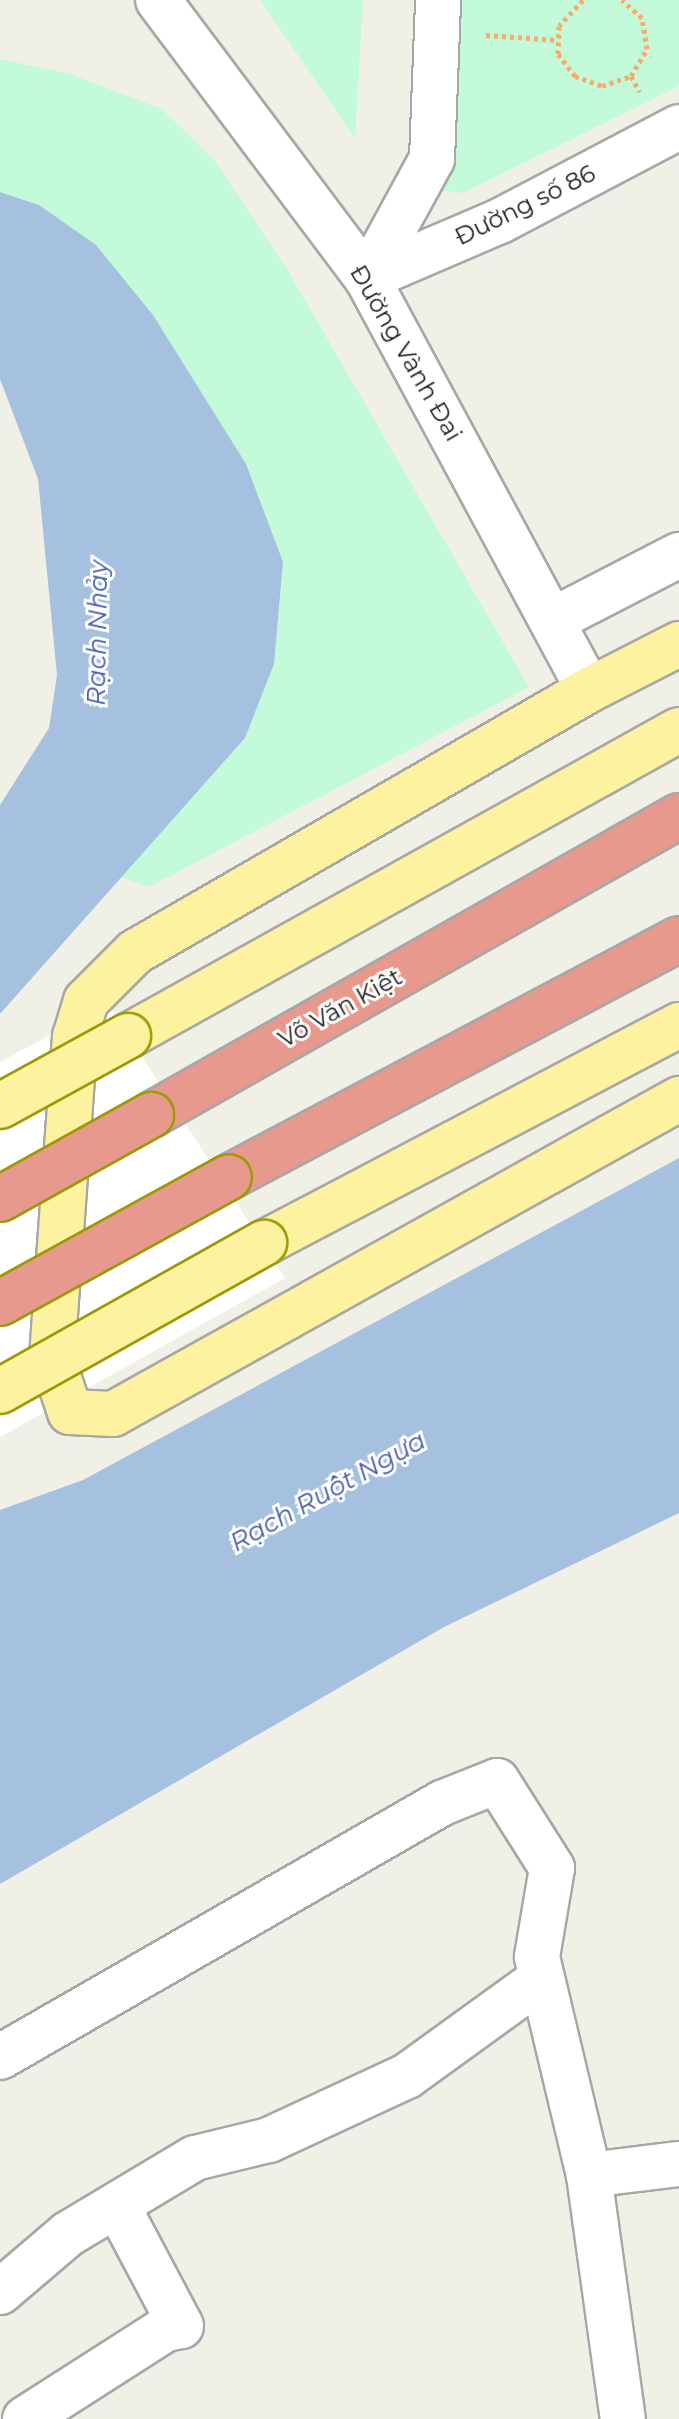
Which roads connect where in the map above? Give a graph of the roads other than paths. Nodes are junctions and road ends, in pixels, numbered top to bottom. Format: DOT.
graph roads {
  1 [pos="158,0"];
  2 [pos="437,16"];
  3 [pos="679,127"];
  4 [pos="367,278"];
  5 [pos="679,555"];
  6 [pos="553,620"];
  7 [pos="679,644"];
  8 [pos="589,690"];
  9 [pos="679,730"];
  10 [pos="679,816"];
  11 [pos="679,939"];
  12 [pos="679,1025"];
  13 [pos="679,1099"];
  14 [pos="0,1106"];
  15 [pos="0,1199"];
  16 [pos="0,1303"];
  17 [pos="0,1391"];
  18 [pos="541,1979"];
  19 [pos="0,2057"];
  20 [pos="679,2164"];
  21 [pos="589,2175"];
  22 [pos="117,2205"];
  23 [pos="0,2292"];
  24 [pos="25,2419"];
  25 [pos="623,2419"];
  1 -- 4 [label="street, Đường Vành Đai"];
  2 -- 4 [label="street"];
  3 -- 4 [label="street, Đường số 86"];
  4 -- 6 [label="street, Đường Vành Đai"];
  5 -- 6 [label="street"];
  6 -- 8 [label="street, Đường Vành Đai"];
  7 -- 8 [label="main road"];
  8 -- 13 [label="main road"];
  9 -- 14 [label="main road, bridge"];
  10 -- 15 [label="highway, Võ Văn Kiệt, bridge"];
  11 -- 16 [label="highway, bridge"];
  12 -- 17 [label="main road, bridge"];
  18 -- 19 [label="street"];
  18 -- 21 [label="street"];
  18 -- 22 [label="street"];
  20 -- 21 [label="street"];
  21 -- 25 [label="street"];
  22 -- 23 [label="street"];
  22 -- 24 [label="street"];
}
